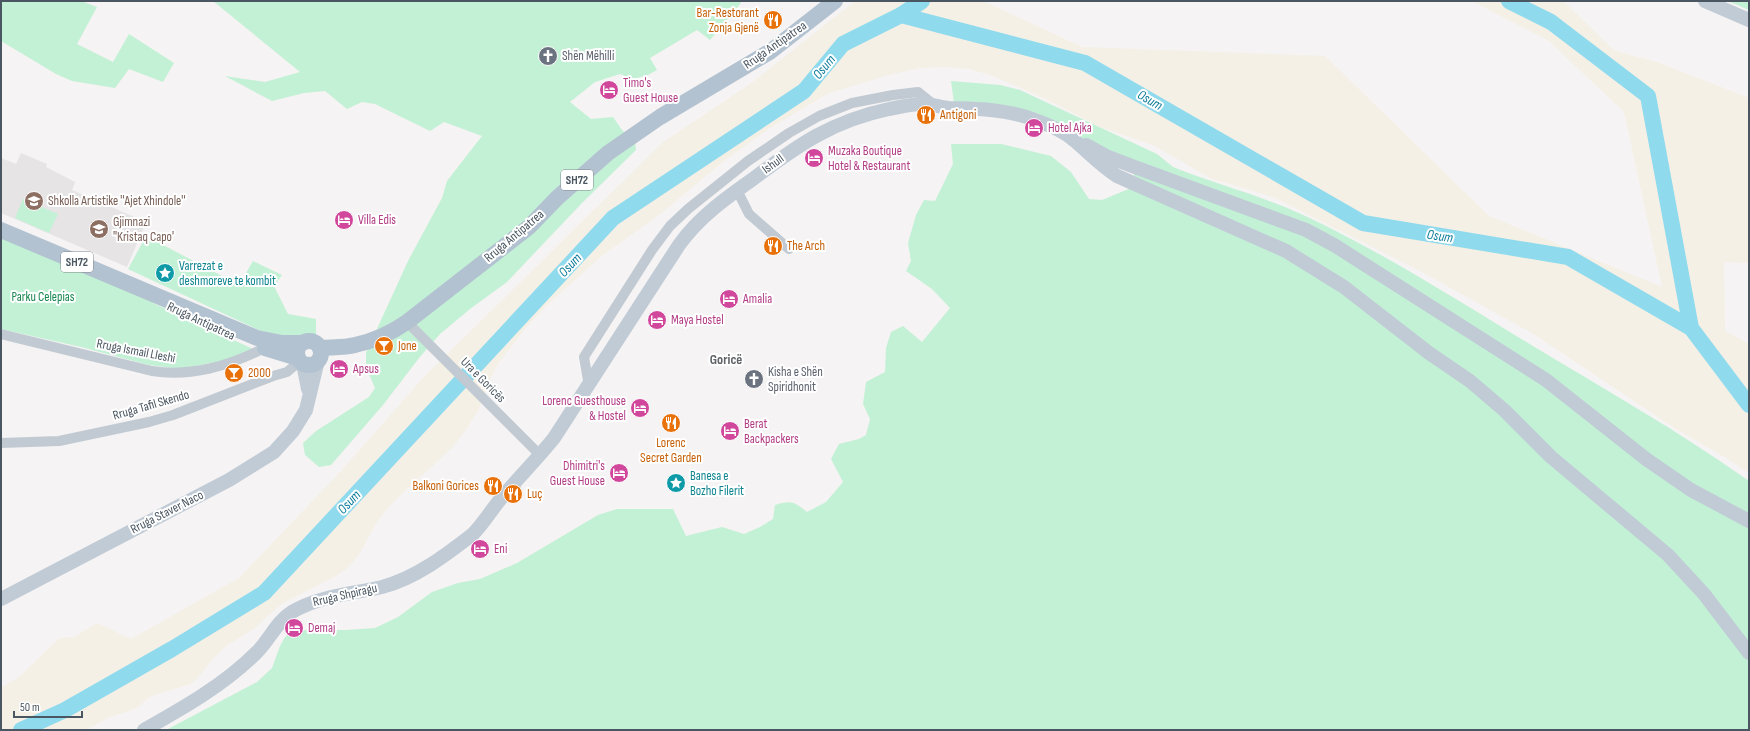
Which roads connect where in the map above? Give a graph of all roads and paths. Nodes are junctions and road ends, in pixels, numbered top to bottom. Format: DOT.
graph roads {
  1 [pos="834,1"];
  2 [pos="1705,1"];
  3 [pos="1728,6"];
  4 [pos="1749,20"];
  5 [pos="935,106"];
  6 [pos="1075,141"];
  7 [pos="737,190"];
  8 [pos="1,230"];
  9 [pos="789,249"];
  10 [pos="152,295"];
  11 [pos="407,322"];
  12 [pos="1,334"];
  13 [pos="264,348"];
  14 [pos="307,356"];
  15 [pos="589,386"];
  16 [pos="1,443"];
  17 [pos="540,456"];
  18 [pos="1749,521"];
  19 [pos="1,599"];
  20 [pos="1749,653"];
  21 [pos="144,730"];
  1 -- 11 [label="main road, Rruga Antipatrea / SH72"];
  2 -- 3 [label="street"];
  3 -- 4 [label="street"];
  5 -- 6 [label="street, Ishull"];
  5 -- 7 [label="street, Ishull"];
  5 -- 15 [label="street"];
  6 -- 18 [label="street"];
  6 -- 20 [label="street, Ishull"];
  7 -- 9 [label="street"];
  7 -- 15 [label="street, Ishull"];
  8 -- 10 [label="main road, Rruga Antipatrea / SH72"];
  10 -- 13 [label="main road, Rruga Antipatrea / SH72"];
  10 -- 14 [label="main road, Rruga Antipatrea / SH72"];
  11 -- 14 [label="main road, Rruga Antipatrea / SH72"];
  11 -- 17 [label="street, Ura e Goricës"];
  12 -- 13 [label="street, Rruga Ismail Lleshi"];
  13 -- 14 [label="main road, Rruga Antipatrea / SH72"];
  14 -- 16 [label="street, Rruga Tafil Skendo"];
  14 -- 19 [label="street, Rruga Staver Naco"];
  15 -- 17 [label="street, Ishull"];
  17 -- 21 [label="street, Rruga Shpiragu"];
}
